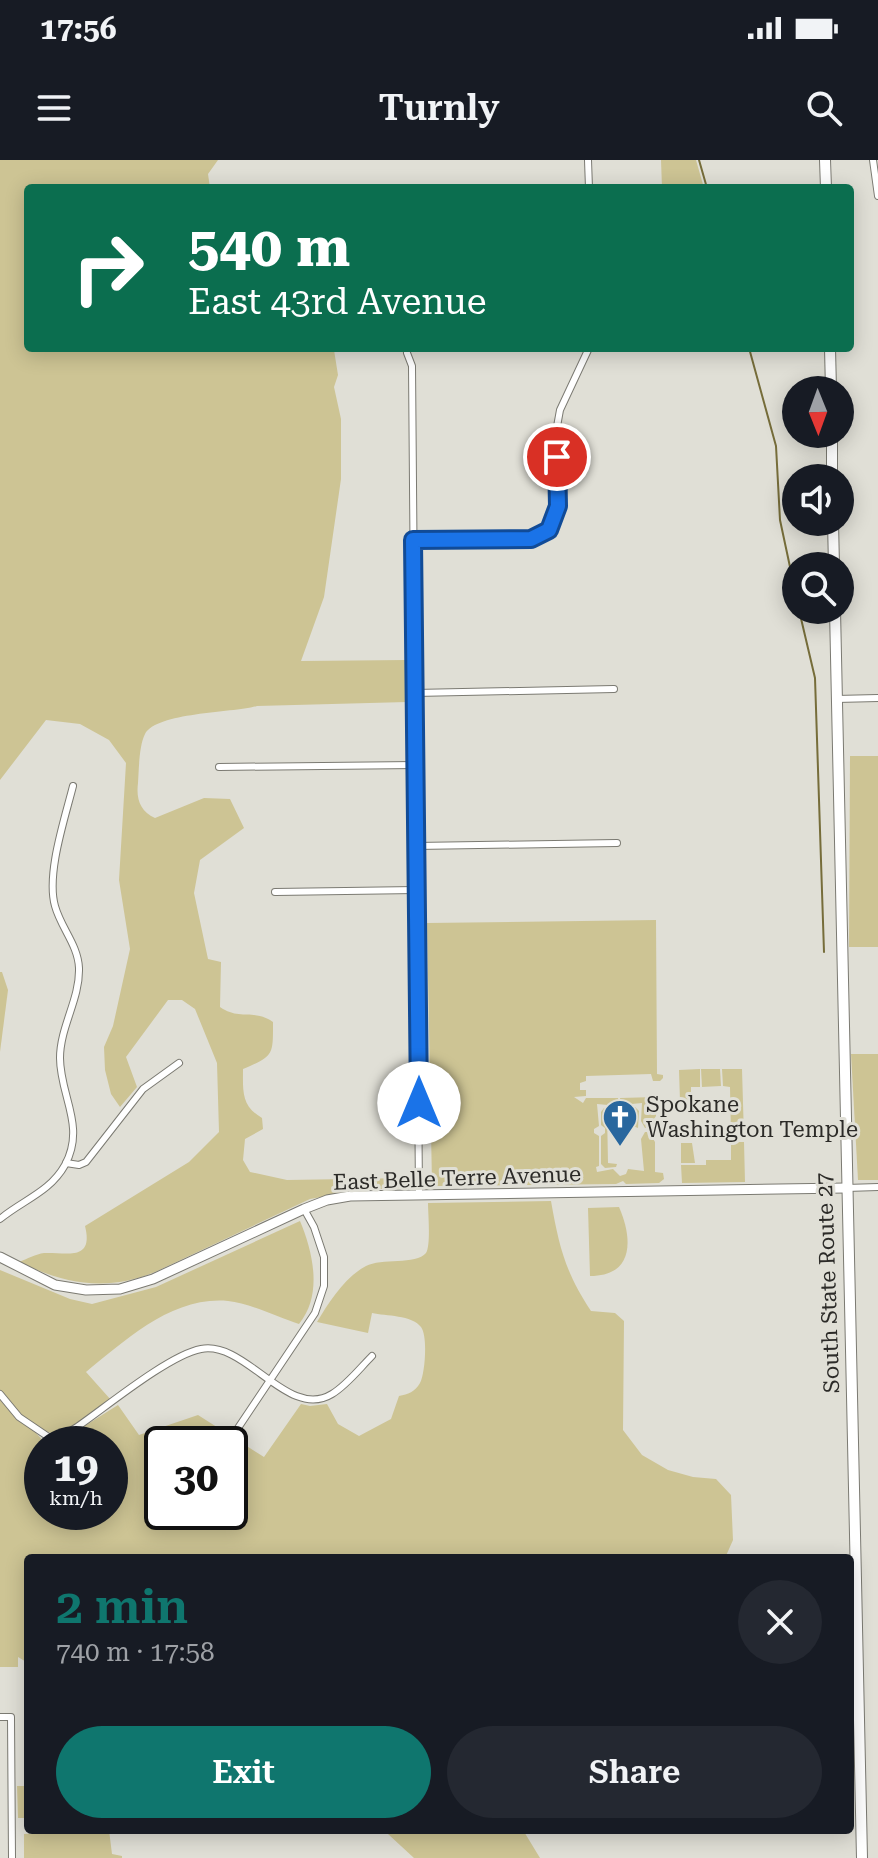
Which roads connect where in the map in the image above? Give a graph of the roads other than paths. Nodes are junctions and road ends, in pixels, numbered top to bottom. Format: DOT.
graph roads {
  1 [pos="588,160"];
  2 [pos="825,160"];
  3 [pos="873,160"];
  4 [pos="589,184"];
  5 [pos="826,184"];
  6 [pos="878,196"];
  7 [pos="587,352"];
  8 [pos="830,352"];
  9 [pos="407,353"];
  10 [pos="831,376"];
  11 [pos="413,540"];
  12 [pos="835,624"];
  13 [pos="614,689"];
  14 [pos="415,693"];
  15 [pos="878,698"];
  16 [pos="836,699"];
  17 [pos="415,765"];
  18 [pos="219,767"];
  19 [pos="73,786"];
  20 [pos="617,843"];
  21 [pos="416,846"];
  22 [pos="416,890"];
  23 [pos="275,892"];
  24 [pos="179,1063"];
  25 [pos="66,1163"];
  26 [pos="878,1187"];
  27 [pos="846,1188"];
  28 [pos="419,1194"];
  29 [pos="304,1209"];
  30 [pos="0,1219"];
  31 [pos="0,1257"];
  32 [pos="372,1356"];
  33 [pos="270,1379"];
  34 [pos="0,1394"];
  35 [pos="239,1426"];
  36 [pos="0,1717"];
  37 [pos="12,1858"];
  38 [pos="862,1858"];
  1 -- 4 [label="street"];
  2 -- 5 [label="main road"];
  3 -- 6 [label="street"];
  7 -- 11 [label="street"];
  8 -- 10 [label="main road"];
  9 -- 11 [label="street"];
  11 -- 14 [label="street"];
  12 -- 16 [label="main road, South State Route 27"];
  13 -- 14 [label="street"];
  14 -- 17 [label="street"];
  15 -- 16 [label="street"];
  16 -- 27 [label="main road, South State Route 27"];
  17 -- 18 [label="street"];
  17 -- 21 [label="street"];
  19 -- 25 [label="street"];
  20 -- 21 [label="street"];
  21 -- 22 [label="street"];
  22 -- 23 [label="street"];
  22 -- 28 [label="street"];
  24 -- 25 [label="street"];
  25 -- 30 [label="street"];
  26 -- 27 [label="street"];
  27 -- 28 [label="street, East Belle Terre Avenue"];
  27 -- 38 [label="main road, South State Route 27"];
  28 -- 29 [label="street, East Belle Terre Avenue"];
  29 -- 31 [label="street, East Belle Terre Avenue"];
  29 -- 33 [label="street"];
  32 -- 33 [label="street"];
  33 -- 34 [label="street"];
  33 -- 35 [label="street"];
  36 -- 37 [label="street"];
}
